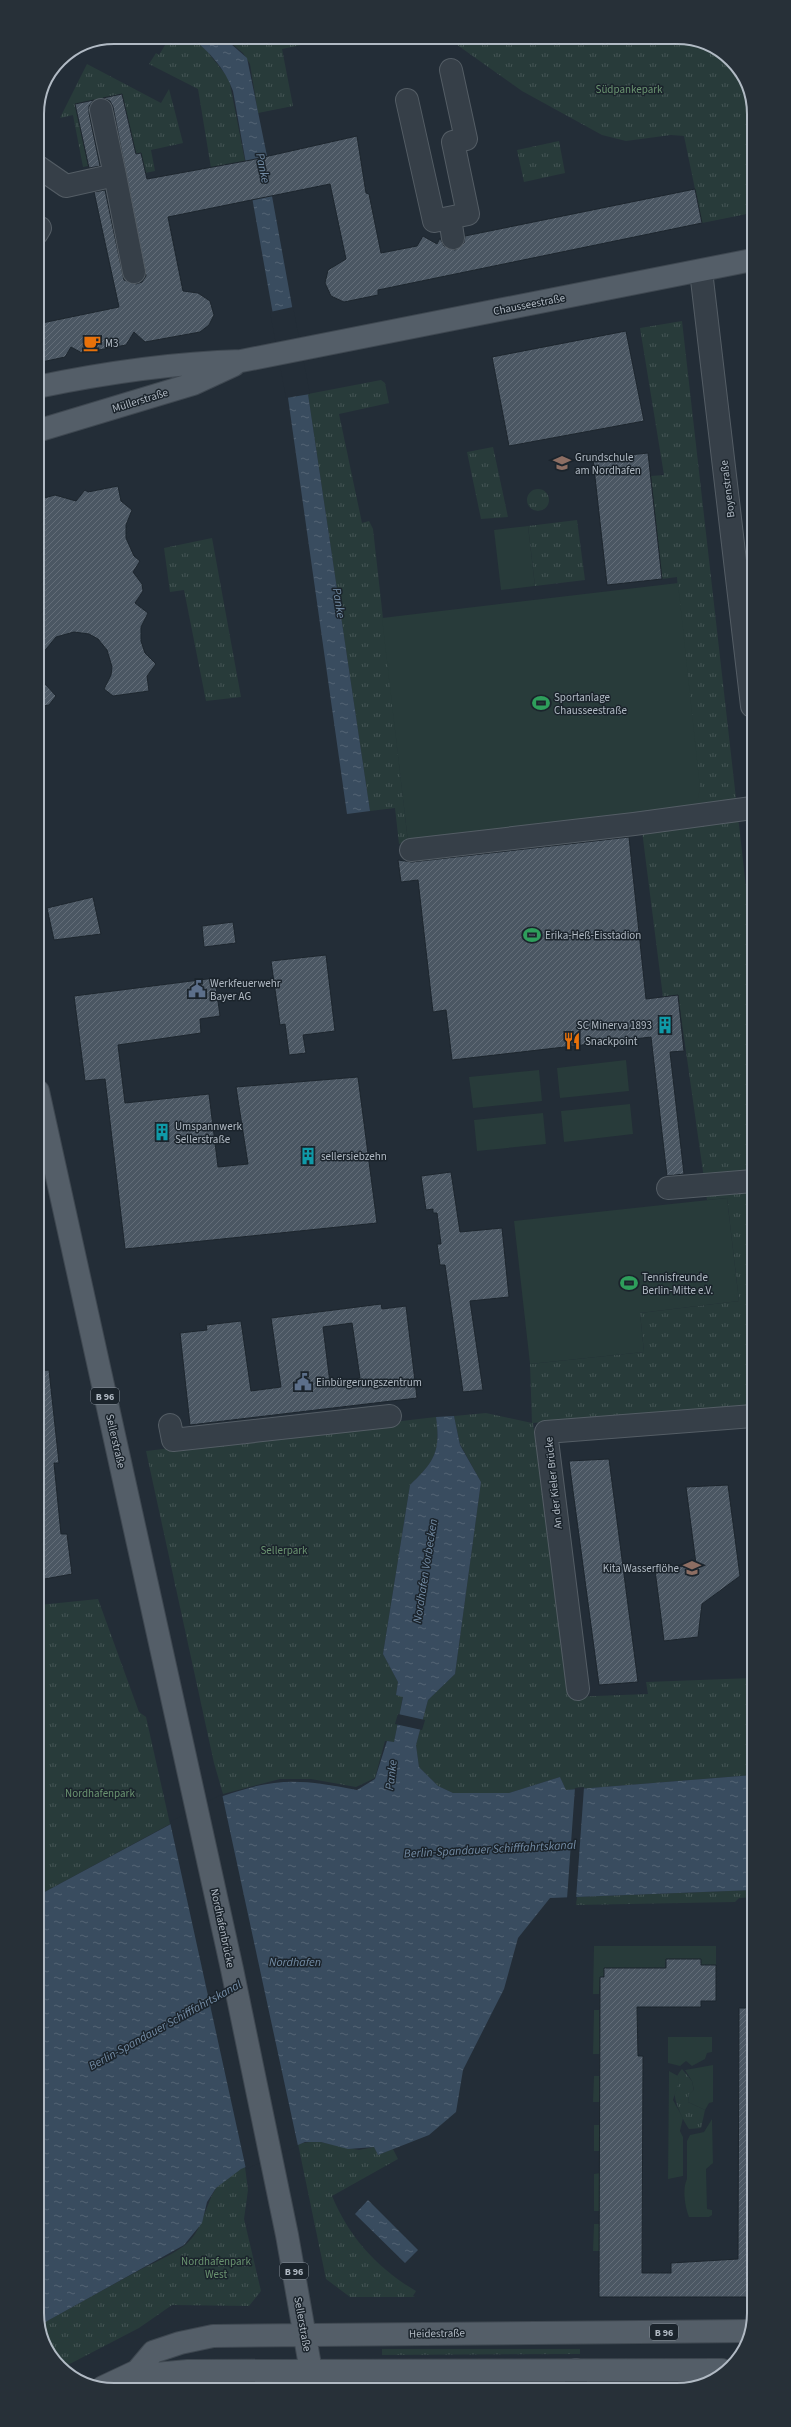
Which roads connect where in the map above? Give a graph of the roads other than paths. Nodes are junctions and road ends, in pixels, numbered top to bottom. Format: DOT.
graph roads {
  1 [pos="451,70"];
  2 [pos="407,100"];
  3 [pos="101,110"];
  4 [pos="44,171"];
  5 [pos="110,171"];
  6 [pos="747,261"];
  7 [pos="701,271"];
  8 [pos="134,272"];
  9 [pos="291,352"];
  10 [pos="240,361"];
  11 [pos="44,385"];
  12 [pos="44,430"];
  13 [pos="747,663"];
  14 [pos="747,809"];
  15 [pos="411,850"];
  16 [pos="44,1118"];
  17 [pos="747,1182"];
  18 [pos="668,1188"];
  19 [pos="390,1416"];
  20 [pos="747,1416"];
  21 [pos="170,1425"];
  22 [pos="578,1689"];
  23 [pos="182,1744"];
  24 [pos="281,2206"];
  25 [pos="744,2331"];
  26 [pos="306,2335"];
  27 [pos="137,2370"];
  28 [pos="717,2370"];
  29 [pos="311,2371"];
  30 [pos="576,2379"];
  31 [pos="111,2383"];
  1 -- 2 [label="street"];
  3 -- 5 [label="street"];
  4 -- 5 [label="street"];
  5 -- 8 [label="street"];
  6 -- 7 [label="main road, Chausseestraße"];
  7 -- 9 [label="main road, Chausseestraße"];
  7 -- 13 [label="street, Boyenstraße"];
  9 -- 10 [label="main road, Müllerstraße"];
  10 -- 11 [label="main road, Müllerstraße"];
  10 -- 12 [label="main road, Müllerstraße"];
  14 -- 15 [label="street"];
  16 -- 23 [label="main road, Sellerstraße / B 96"];
  17 -- 18 [label="street"];
  19 -- 21 [label="street"];
  20 -- 22 [label="street, An der Kieler Brücke"];
  23 -- 24 [label="main road, Nordhafenbrücke / B 96"];
  24 -- 26 [label="main road, Sellerstraße / B 96"];
  25 -- 26 [label="main road, Heidestraße / B 96"];
  26 -- 27 [label="main road, Heidestraße"];
  26 -- 29 [label="main road, Sellerstraße / B 96"];
  27 -- 29 [label="main road"];
  27 -- 31 [label="main road, Heidestraße"];
  28 -- 30 [label="main road"];
  29 -- 30 [label="main road"];
}
